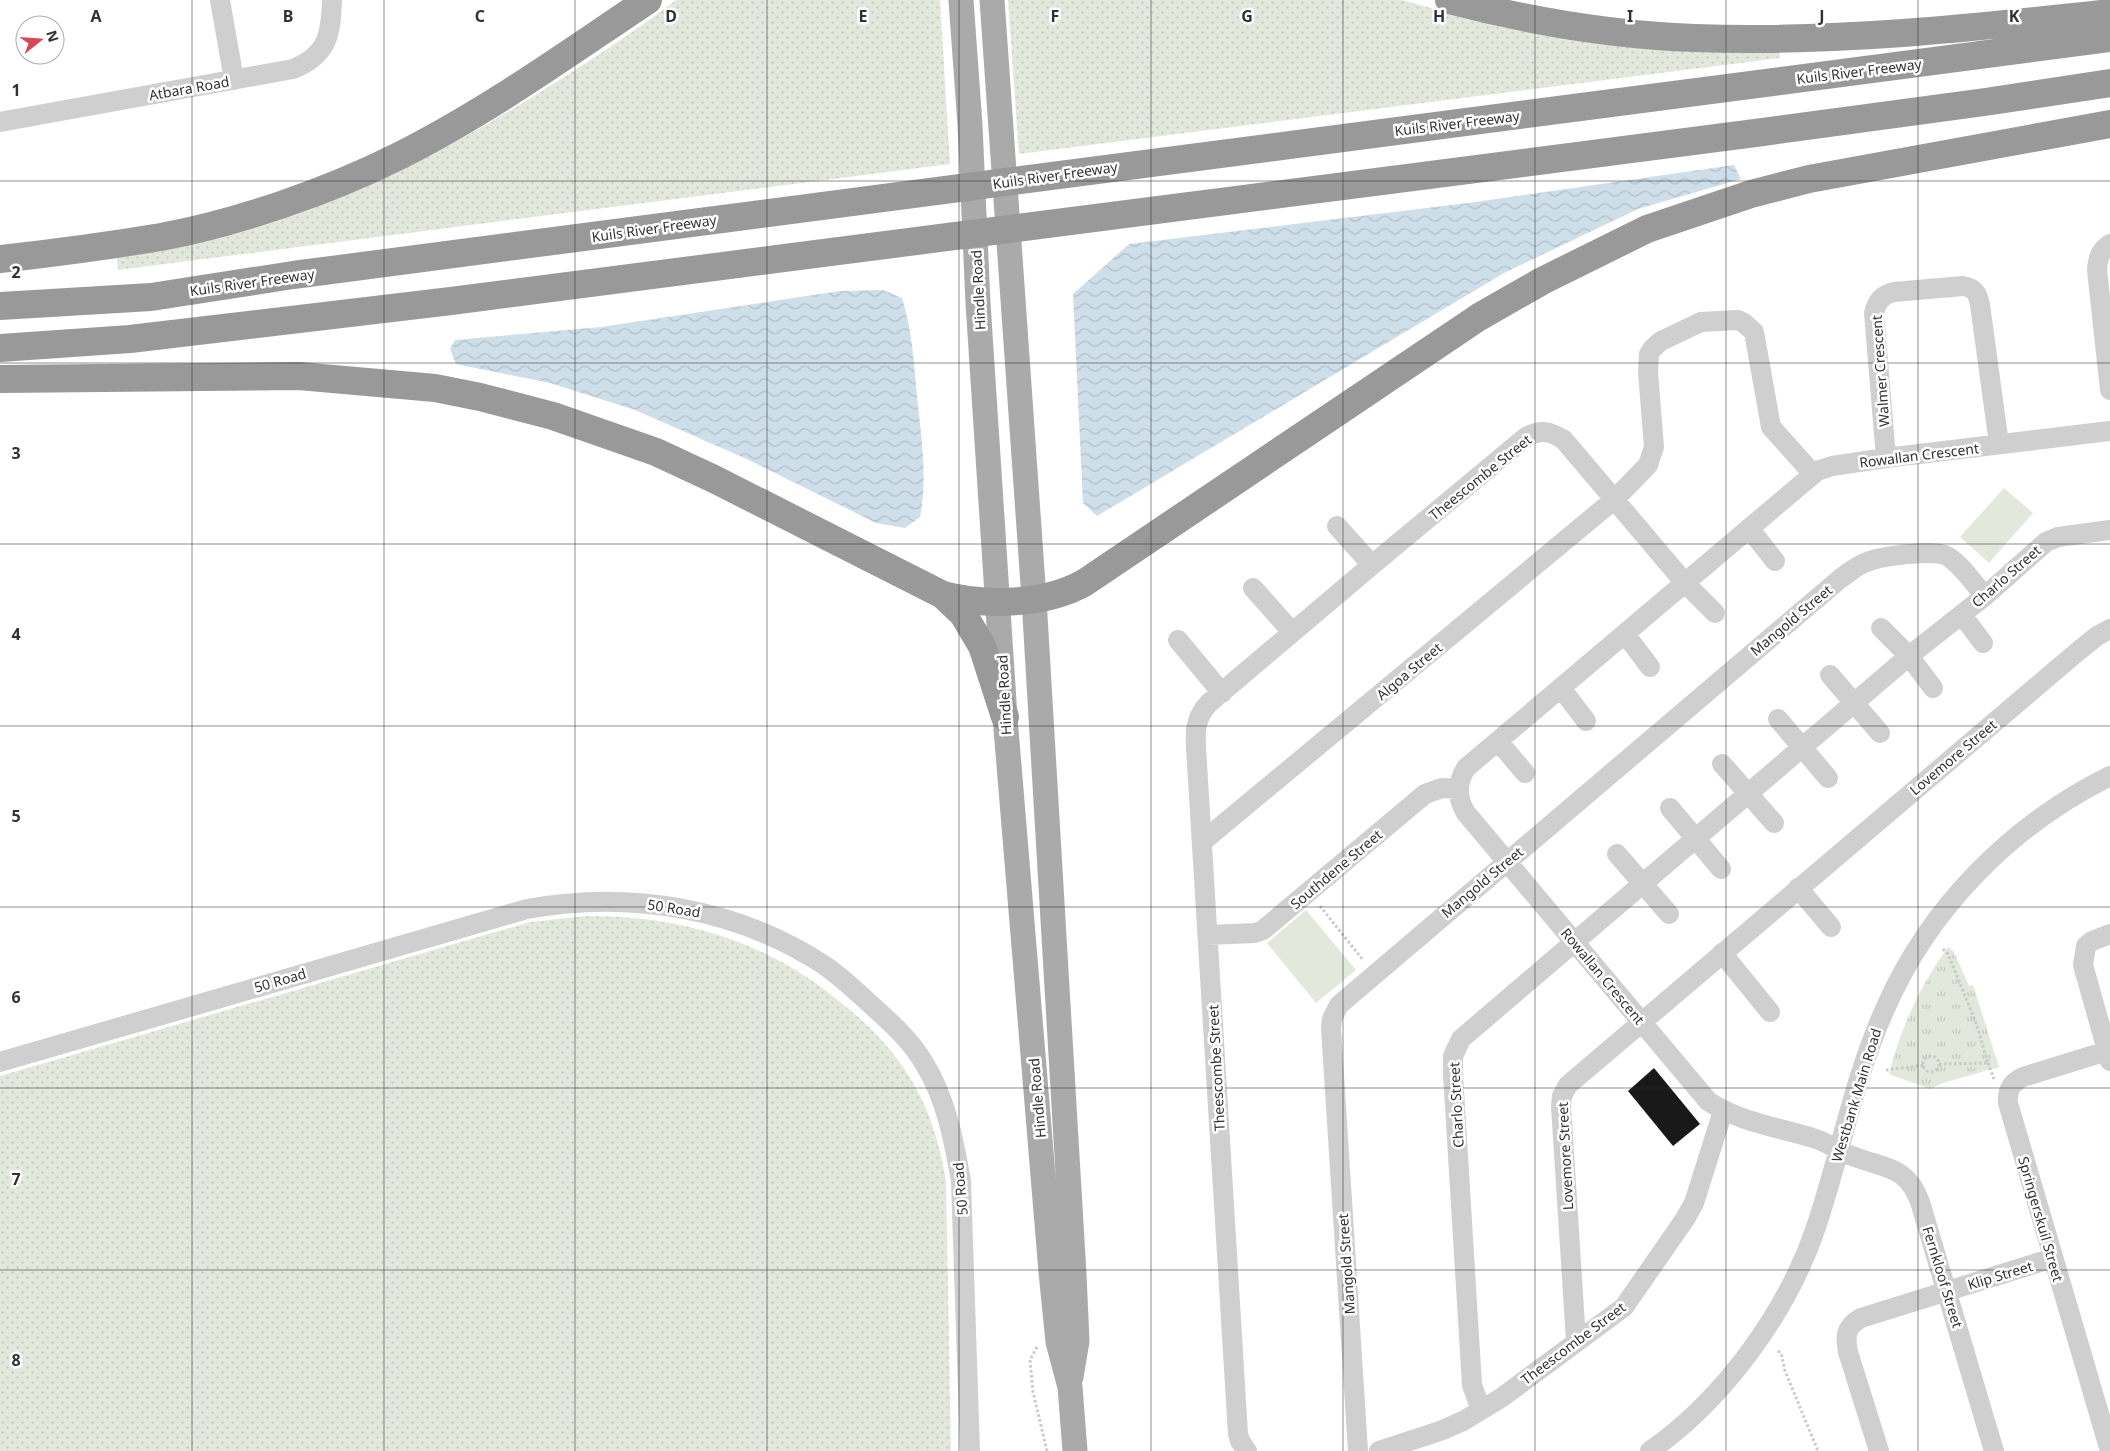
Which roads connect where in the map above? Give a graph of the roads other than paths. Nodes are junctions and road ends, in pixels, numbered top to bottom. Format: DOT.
graph roads {
  1 [pos="220,0"];
  2 [pos="332,0"];
  3 [pos="648,0"];
  4 [pos="961,0"];
  5 [pos="992,0"];
  6 [pos="1449,0"];
  7 [pos="2110,13"];
  8 [pos="2110,38"];
  9 [pos="234,80"];
  10 [pos="2110,83"];
  11 [pos="0,122"];
  12 [pos="2110,124"];
  13 [pos="2110,244"];
  14 [pos="0,259"];
  15 [pos="0,306"];
  16 [pos="2107,333"];
  17 [pos="0,348"];
  18 [pos="0,379"];
  19 [pos="2110,390"];
  20 [pos="2110,431"];
  21 [pos="1999,444"];
  22 [pos="1886,458"];
  23 [pos="1813,474"];
  24 [pos="1615,499"];
  25 [pos="1337,526"];
  26 [pos="1749,528"];
  27 [pos="2110,530"];
  28 [pos="1775,561"];
  29 [pos="1372,565"];
  30 [pos="1685,583"];
  31 [pos="1253,588"];
  32 [pos="943,595"];
  33 [pos="1984,596"];
  34 [pos="1034,598"];
  35 [pos="999,601"];
  36 [pos="1715,613"];
  37 [pos="1962,615"];
  38 [pos="1881,628"];
  39 [pos="2110,630"];
  40 [pos="1292,632"];
  41 [pos="1625,634"];
  42 [pos="1178,640"];
  43 [pos="1984,643"];
  44 [pos="1909,656"];
  45 [pos="1650,667"];
  46 [pos="1830,675"];
  47 [pos="1560,688"];
  48 [pos="1932,688"];
  49 [pos="1222,693"];
  50 [pos="1855,704"];
  51 [pos="1005,718"];
  52 [pos="1778,719"];
  53 [pos="1586,721"];
  54 [pos="1880,733"];
  55 [pos="1498,741"];
  56 [pos="1802,748"];
  57 [pos="1722,764"];
  58 [pos="1525,772"];
  59 [pos="2110,776"];
  60 [pos="1828,778"];
  61 [pos="1458,789"];
  62 [pos="1748,794"];
  63 [pos="1670,808"];
  64 [pos="1774,823"];
  65 [pos="1695,838"];
  66 [pos="1202,842"];
  67 [pos="1617,854"];
  68 [pos="1507,862"];
  69 [pos="1721,869"];
  70 [pos="1642,883"];
  71 [pos="1798,888"];
  72 [pos="1669,914"];
  73 [pos="1831,927"];
  74 [pos="2110,934"];
  75 [pos="1208,935"];
  76 [pos="1574,941"];
  77 [pos="1722,953"];
  78 [pos="1770,1012"];
  79 [pos="1642,1022"];
  80 [pos="2109,1054"];
  81 [pos="0,1062"];
  82 [pos="1723,1111"];
  83 [pos="1838,1150"];
  84 [pos="2053,1258"];
  85 [pos="1948,1291"];
  86 [pos="1576,1341"];
  87 [pos="1070,1387"];
  88 [pos="1481,1410"];
  89 [pos="970,1451"];
  90 [pos="1075,1451"];
  91 [pos="1247,1451"];
  92 [pos="1358,1451"];
  93 [pos="1379,1451"];
  94 [pos="1650,1451"];
  95 [pos="1879,1451"];
  96 [pos="1994,1451"];
  97 [pos="2110,1451"];
  1 -- 9 [label="street"];
  2 -- 9 [label="street, Atbara Road"];
  3 -- 14 [label="highway"];
  4 -- 35 [label="main road, Hindle Road"];
  5 -- 34 [label="main road, Hindle Road"];
  6 -- 7 [label="highway"];
  8 -- 15 [label="highway, Kuils River Freeway"];
  9 -- 11 [label="street, Atbara Road"];
  10 -- 17 [label="highway"];
  12 -- 34 [label="highway"];
  13 -- 16 [label="street"];
  16 -- 19 [label="street"];
  18 -- 32 [label="highway"];
  20 -- 21 [label="street, Rowallan Crescent"];
  21 -- 22 [label="street, Rowallan Crescent"];
  21 -- 22 [label="street, Walmer Crescent"];
  22 -- 23 [label="street, Rowallan Crescent"];
  23 -- 24 [label="street, Algoa Street"];
  23 -- 26 [label="street, Rowallan Crescent"];
  24 -- 29 [label="street, Theescombe Street"];
  24 -- 30 [label="street, Theescombe Street"];
  24 -- 66 [label="street, Algoa Street"];
  25 -- 29 [label="street"];
  26 -- 28 [label="street"];
  26 -- 30 [label="street, Rowallan Crescent"];
  27 -- 33 [label="street, Charlo Street"];
  29 -- 40 [label="street, Theescombe Street"];
  30 -- 36 [label="street"];
  30 -- 41 [label="street, Rowallan Crescent"];
  31 -- 40 [label="street"];
  32 -- 35 [label="highway"];
  32 -- 51 [label="highway"];
  33 -- 37 [label="street, Charlo Street"];
  33 -- 68 [label="street, Mangold Street"];
  34 -- 35 [label="highway"];
  34 -- 87 [label="main road, Hindle Road"];
  35 -- 51 [label="main road, Hindle Road"];
  37 -- 43 [label="street, Charlo Street"];
  37 -- 44 [label="street, Charlo Street"];
  38 -- 44 [label="street"];
  39 -- 71 [label="street, Lovemore Street"];
  40 -- 49 [label="street, Theescombe Street"];
  41 -- 45 [label="street"];
  41 -- 47 [label="street, Rowallan Crescent"];
  42 -- 49 [label="street"];
  44 -- 48 [label="street"];
  44 -- 50 [label="street, Charlo Street"];
  46 -- 50 [label="street"];
  47 -- 53 [label="street"];
  47 -- 55 [label="street, Rowallan Crescent"];
  49 -- 66 [label="street, Theescombe Street"];
  50 -- 54 [label="street"];
  50 -- 56 [label="street, Charlo Street"];
  51 -- 87 [label="main road, Hindle Road"];
  52 -- 56 [label="street"];
  55 -- 58 [label="street"];
  55 -- 61 [label="street, Rowallan Crescent"];
  56 -- 60 [label="street"];
  56 -- 62 [label="street, Charlo Street"];
  57 -- 62 [label="street"];
  59 -- 83 [label="street, Westbank Main Road"];
  61 -- 68 [label="street, Rowallan Crescent"];
  61 -- 75 [label="street, Southdene Street"];
  62 -- 64 [label="street"];
  62 -- 65 [label="street, Charlo Street"];
  63 -- 65 [label="street"];
  65 -- 69 [label="street"];
  65 -- 70 [label="street, Charlo Street"];
  66 -- 75 [label="street, Theescombe Street"];
  67 -- 70 [label="street"];
  68 -- 76 [label="street, Rowallan Crescent"];
  68 -- 92 [label="street, Mangold Street"];
  70 -- 72 [label="street"];
  70 -- 76 [label="street, Charlo Street"];
  71 -- 73 [label="street"];
  71 -- 77 [label="street, Lovemore Street"];
  74 -- 80 [label="street"];
  75 -- 91 [label="street, Theescombe Street"];
  76 -- 79 [label="street, Rowallan Crescent"];
  76 -- 88 [label="street, Charlo Street"];
  77 -- 78 [label="street"];
  77 -- 79 [label="street, Lovemore Street"];
  79 -- 82 [label="street, Rowallan Crescent"];
  79 -- 86 [label="street, Lovemore Street"];
  80 -- 84 [label="street, Springerskuil Street"];
  81 -- 89 [label="street, 50 Road"];
  82 -- 83 [label="street, Rowallan Crescent"];
  82 -- 86 [label="street, Theescombe Street"];
  83 -- 85 [label="street, Fernkloof Street"];
  83 -- 94 [label="street, Westbank Main Road"];
  84 -- 85 [label="street, Klip Street"];
  84 -- 97 [label="street, Springerskuil Street"];
  85 -- 95 [label="street, Klip Street"];
  85 -- 96 [label="street, Fernkloof Street"];
  86 -- 88 [label="street, Theescombe Street"];
  87 -- 90 [label="main road, Hindle Road"];
  88 -- 93 [label="street, Theescombe Street"];
}
